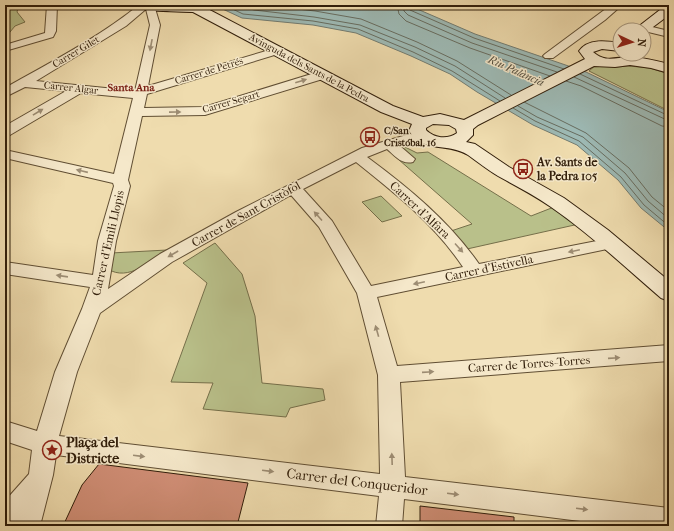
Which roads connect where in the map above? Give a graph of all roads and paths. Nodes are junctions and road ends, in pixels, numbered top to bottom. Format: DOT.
graph roads {
  1 [pos="63,5"];
  2 [pos="617,5"];
  3 [pos="151,6"];
  4 [pos="193,7"];
  5 [pos="52,8"];
  6 [pos="669,9"];
  7 [pos="651,22"];
  8 [pos="652,31"];
  9 [pos="669,34"];
  10 [pos="612,45"];
  11 [pos="5,48"];
  12 [pos="277,51"];
  13 [pos="549,56"];
  14 [pos="594,58"];
  15 [pos="617,62"];
  16 [pos="647,62"];
  17 [pos="669,68"];
  18 [pos="322,75"];
  19 [pos="24,83"];
  20 [pos="78,89"];
  21 [pos="5,93"];
  22 [pos="141,94"];
  23 [pos="136,112"];
  24 [pos="5,132"];
  25 [pos="423,134"];
  26 [pos="462,134"];
  27 [pos="389,144"];
  28 [pos="5,154"];
  29 [pos="357,156"];
  30 [pos="408,159"];
  31 [pos="120,180"];
  32 [pos="293,188"];
  33 [pos="612,243"];
  34 [pos="5,268"];
  35 [pos="476,271"];
  36 [pos="101,282"];
  37 [pos="366,293"];
  38 [pos="669,293"];
  39 [pos="92,309"];
  40 [pos="669,353"];
  41 [pos="389,375"];
  42 [pos="5,431"];
  43 [pos="45,444"];
  44 [pos="41,474"];
  45 [pos="393,487"];
  46 [pos="669,520"];
  47 [pos="5,521"];
  48 [pos="27,526"];
  49 [pos="389,526"];
  1 -- 5 [label="street"];
  2 -- 13 [label="street"];
  3 -- 4 [label="street"];
  3 -- 19 [label="street, Carrer Gilet"];
  3 -- 22 [label="street, Carrer d'Emili Llopis, one-way"];
  4 -- 12 [label="street, Avinguda dels Sants de la Pedra"];
  5 -- 11 [label="street"];
  6 -- 7 [label="street"];
  8 -- 9 [label="street"];
  10 -- 14 [label="street"];
  12 -- 18 [label="street, Avinguda dels Sants de la Pedra"];
  12 -- 22 [label="street, Carrer de Petrés"];
  14 -- 15 [label="street"];
  14 -- 26 [label="street"];
  16 -- 17 [label="street"];
  23 -- 18 [label="street, Carrer Segart, one-way"];
  18 -- 25 [label="street, Avinguda dels Sants de la Pedra"];
  19 -- 20 [label="street, Carrer Algar"];
  19 -- 21 [label="street, Carrer Gilet"];
  20 -- 22 [label="street, Carrer Algar"];
  24 -- 20 [label="street, one-way"];
  22 -- 23 [label="street, Carrer d'Emili Llopis"];
  23 -- 31 [label="street, Carrer d'Emili Llopis"];
  25 -- 26 [label="street, Avinguda dels Sants de la Pedra"];
  25 -- 26 [label="street"];
  25 -- 27 [label="street, Carrer de Sant Cristòfol"];
  26 -- 33 [label="street, Avinguda dels Sants de la Pedra"];
  27 -- 29 [label="street, Carrer de Sant Cristòfol"];
  27 -- 30 [label="street"];
  31 -- 28 [label="street, one-way"];
  29 -- 32 [label="street, Carrer de Sant Cristòfol"];
  29 -- 35 [label="street, Carrer d'Alfara, one-way"];
  31 -- 36 [label="street, Carrer d'Emili Llopis"];
  37 -- 32 [label="street, one-way"];
  32 -- 39 [label="street, Carrer de Sant Cristòfol, one-way"];
  33 -- 35 [label="street, Carrer d'Estivella, one-way"];
  33 -- 38 [label="street, Avinguda dels Sants de la Pedra"];
  36 -- 34 [label="street, one-way"];
  35 -- 37 [label="street, Carrer d'Estivella, one-way"];
  36 -- 39 [label="street, Carrer d'Emili Llopis"];
  41 -- 37 [label="street, one-way"];
  39 -- 43 [label="street, Carrer d'Emili Llopis"];
  41 -- 40 [label="street, Carrer de Torres-Torres, one-way"];
  45 -- 41 [label="street, one-way"];
  42 -- 43 [label="street, Carrer del Conqueridor"];
  43 -- 44 [label="street, Carrer d'Emili Llopis"];
  43 -- 45 [label="street, Carrer del Conqueridor, one-way"];
  44 -- 47 [label="street"];
  44 -- 48 [label="street, Carrer d'Emili Llopis"];
  45 -- 46 [label="street, Carrer del Conqueridor, one-way"];
  45 -- 49 [label="street"];
}
